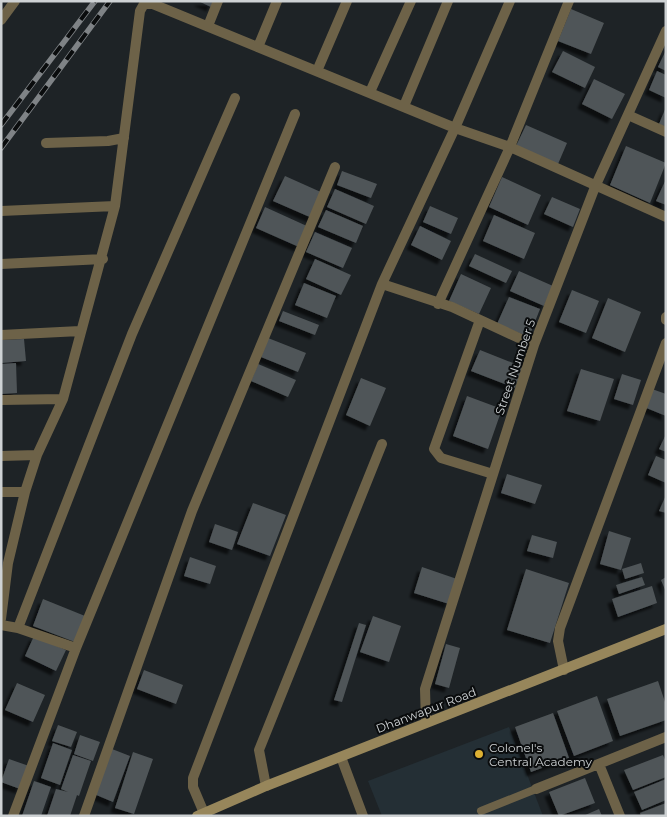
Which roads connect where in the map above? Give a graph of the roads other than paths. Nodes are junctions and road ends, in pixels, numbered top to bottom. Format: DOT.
graph roads {
  1 [pos="15,1"];
  2 [pos="218,1"];
  3 [pos="276,1"];
  4 [pos="348,1"];
  5 [pos="411,1"];
  6 [pos="448,1"];
  7 [pos="510,1"];
  8 [pos="569,1"];
  9 [pos="1,20"];
  10 [pos="208,26"];
  11 [pos="666,31"];
  12 [pos="258,47"];
  13 [pos="317,71"];
  14 [pos="370,92"];
  15 [pos="235,98"];
  16 [pos="404,106"];
  17 [pos="295,114"];
  18 [pos="628,115"];
  19 [pos="455,128"];
  20 [pos="666,132"];
  21 [pos="124,138"];
  22 [pos="46,142"];
  23 [pos="510,147"];
  24 [pos="335,167"];
  25 [pos="595,187"];
  26 [pos="115,206"];
  27 [pos="1,211"];
  28 [pos="666,217"];
  29 [pos="103,259"];
  30 [pos="1,264"];
  31 [pos="382,284"];
  32 [pos="438,304"];
  33 [pos="480,320"];
  34 [pos="80,331"];
  35 [pos="1,335"];
  36 [pos="666,343"];
  37 [pos="534,345"];
  38 [pos="63,399"];
  39 [pos="1,400"];
  40 [pos="382,444"];
  41 [pos="37,455"];
  42 [pos="1,456"];
  43 [pos="493,474"];
  44 [pos="1,492"];
  45 [pos="25,492"];
  46 [pos="5,563"];
  47 [pos="1,619"];
  48 [pos="1,625"];
  49 [pos="18,628"];
  50 [pos="666,629"];
  51 [pos="76,648"];
  52 [pos="564,670"];
  53 [pos="426,722"];
  54 [pos="666,737"];
  55 [pos="341,757"];
  56 [pos="599,764"];
  57 [pos="266,786"];
  58 [pos="536,789"];
  59 [pos="480,811"];
  60 [pos="201,814"];
  61 [pos="12,816"];
  62 [pos="84,816"];
  63 [pos="363,816"];
  64 [pos="620,816"];
  1 -- 9 [label="street"];
  2 -- 10 [label="street"];
  3 -- 12 [label="street"];
  4 -- 13 [label="street"];
  5 -- 14 [label="street"];
  6 -- 16 [label="street"];
  7 -- 19 [label="street"];
  8 -- 23 [label="street"];
  10 -- 12 [label="street"];
  10 -- 21 [label="street"];
  11 -- 18 [label="street, Street Number 5"];
  12 -- 13 [label="street"];
  13 -- 14 [label="street"];
  14 -- 16 [label="street"];
  15 -- 49 [label="street"];
  16 -- 19 [label="street"];
  17 -- 51 [label="street"];
  18 -- 20 [label="street"];
  18 -- 25 [label="street, Street Number 5"];
  19 -- 23 [label="street"];
  19 -- 31 [label="street"];
  21 -- 22 [label="street"];
  21 -- 26 [label="street"];
  23 -- 25 [label="street"];
  23 -- 32 [label="street"];
  24 -- 62 [label="street"];
  25 -- 28 [label="street"];
  25 -- 37 [label="street, Street Number 5"];
  26 -- 27 [label="street"];
  26 -- 29 [label="street"];
  29 -- 30 [label="street"];
  29 -- 34 [label="street"];
  31 -- 32 [label="street"];
  31 -- 60 [label="street"];
  32 -- 33 [label="street"];
  33 -- 37 [label="street"];
  33 -- 43 [label="street"];
  34 -- 35 [label="street"];
  34 -- 38 [label="street"];
  36 -- 52 [label="street"];
  37 -- 43 [label="street, Street Number 5"];
  38 -- 39 [label="street"];
  38 -- 41 [label="street"];
  40 -- 57 [label="street"];
  41 -- 42 [label="street"];
  41 -- 45 [label="street"];
  43 -- 53 [label="street, Street Number 5"];
  44 -- 45 [label="street"];
  45 -- 46 [label="street"];
  46 -- 47 [label="street"];
  48 -- 49 [label="street"];
  49 -- 51 [label="street"];
  50 -- 52 [label="street, Dhanwapur Road"];
  51 -- 61 [label="street"];
  52 -- 53 [label="street, Dhanwapur Road"];
  53 -- 55 [label="street, Dhanwapur Road"];
  54 -- 56 [label="street"];
  55 -- 57 [label="street, Dhanwapur Road"];
  55 -- 63 [label="street"];
  56 -- 58 [label="street"];
  56 -- 64 [label="street"];
  57 -- 60 [label="street, Dhanwapur Road"];
  58 -- 59 [label="lane"];
}
